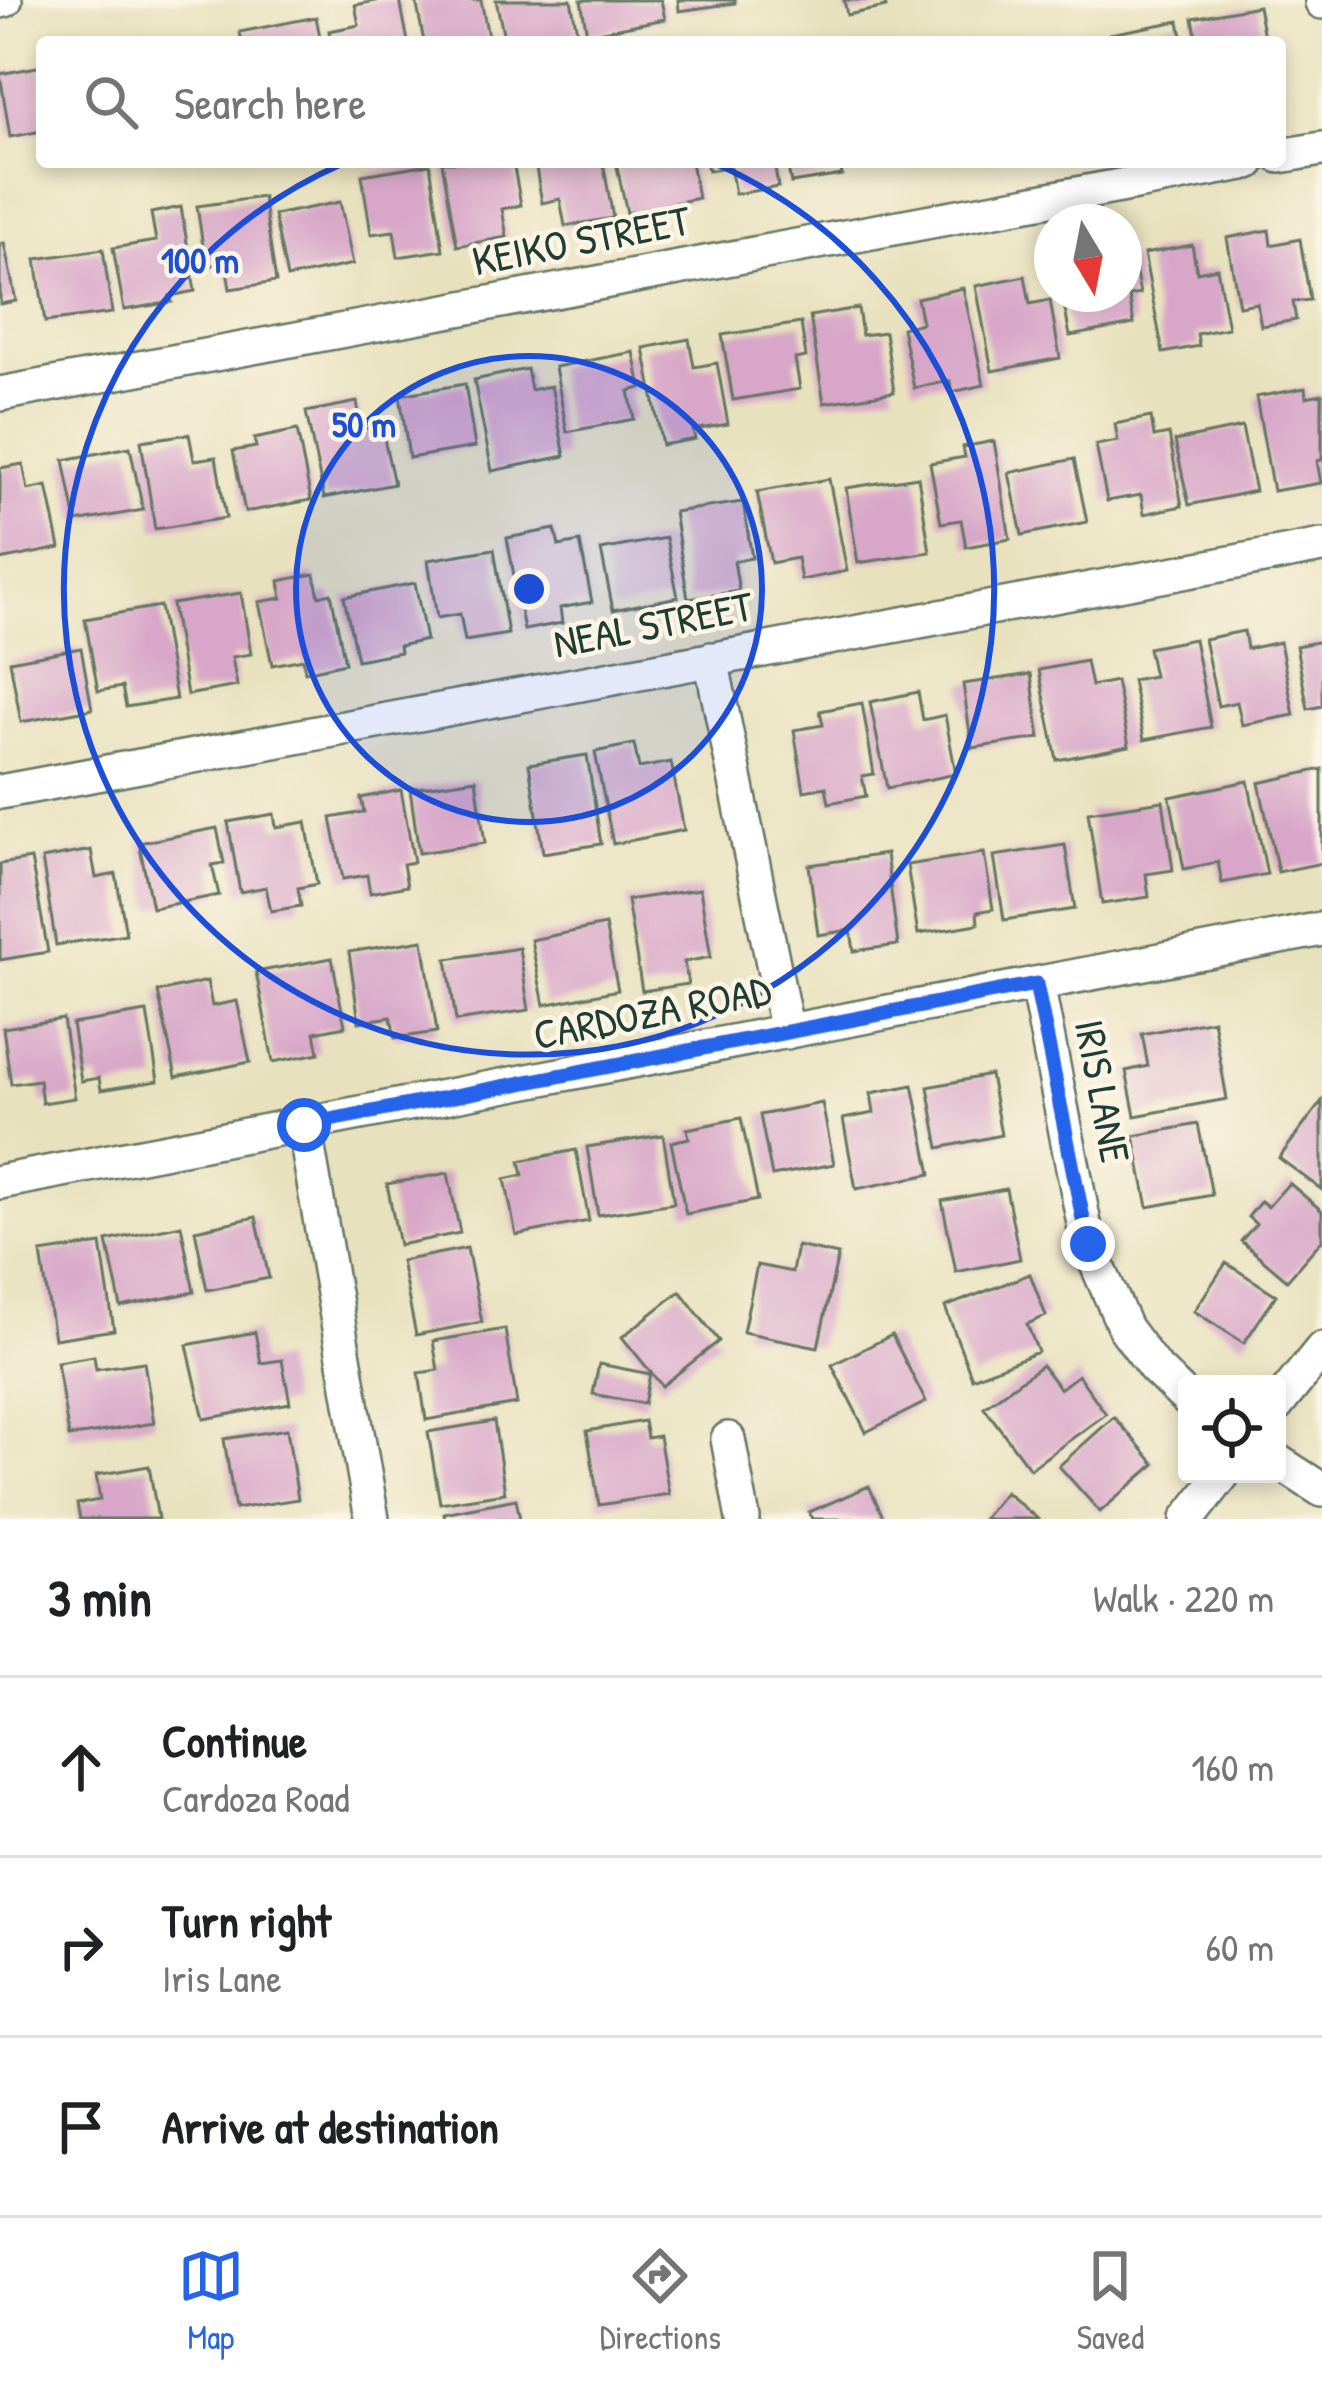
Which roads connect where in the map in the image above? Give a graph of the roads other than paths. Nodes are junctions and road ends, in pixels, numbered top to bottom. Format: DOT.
graph roads {
  1 [pos="1322,149"];
  2 [pos="1286,155"];
  3 [pos="1217,168"];
  4 [pos="0,394"];
  5 [pos="1322,546"];
  6 [pos="711,659"];
  7 [pos="0,792"];
  8 [pos="1322,929"];
  9 [pos="1036,984"];
  10 [pos="787,1031"];
  11 [pos="304,1125"];
  12 [pos="0,1183"];
  13 [pos="1322,1348"];
  14 [pos="1178,1390"];
  15 [pos="1286,1394"];
  16 [pos="728,1438"];
  17 [pos="1286,1467"];
  18 [pos="1216,1483"];
  19 [pos="1322,1490"];
  20 [pos="372,1519"];
  21 [pos="742,1519"];
  22 [pos="1188,1519"];
  1 -- 2 [label="street"];
  3 -- 4 [label="street, KEIKO STREET"];
  5 -- 6 [label="street, NEAL STREET"];
  6 -- 7 [label="street, NEAL STREET"];
  6 -- 10 [label="street"];
  8 -- 9 [label="street, CARDOZA ROAD"];
  9 -- 10 [label="street, CARDOZA ROAD"];
  9 -- 14 [label="street, IRIS LANE"];
  10 -- 11 [label="street, CARDOZA ROAD"];
  11 -- 12 [label="street, CARDOZA ROAD"];
  11 -- 20 [label="street"];
  13 -- 15 [label="street"];
  16 -- 21 [label="street"];
  17 -- 19 [label="street"];
  18 -- 22 [label="street"];
}
